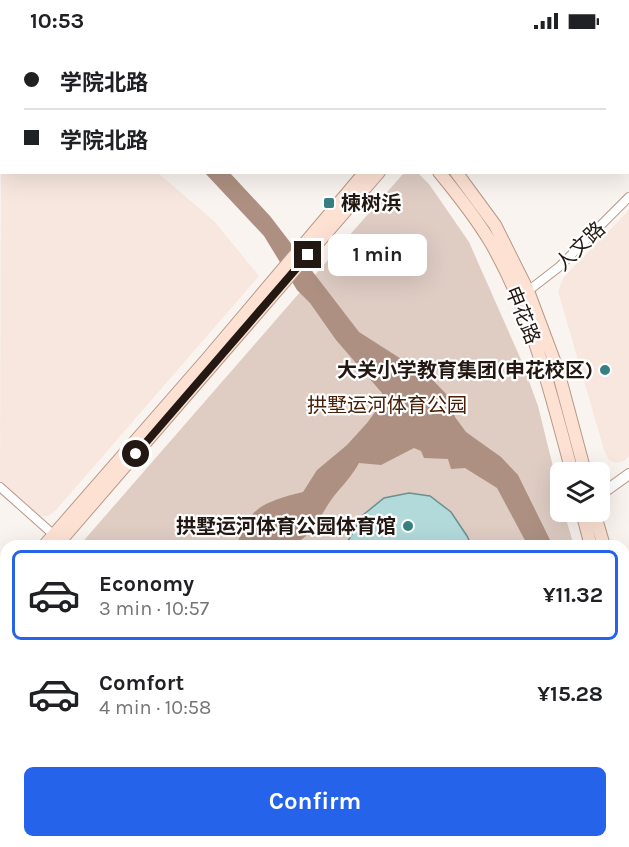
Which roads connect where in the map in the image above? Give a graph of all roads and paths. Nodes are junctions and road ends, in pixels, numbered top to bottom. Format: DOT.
graph roads {
  1 [pos="363,174"];
  2 [pos="377,174"];
  3 [pos="441,174"];
  4 [pos="457,174"];
  5 [pos="629,197"];
  6 [pos="281,278"];
  7 [pos="528,291"];
  8 [pos="569,462"];
  9 [pos="582,462"];
  10 [pos="629,474"];
  11 [pos="0,487"];
  12 [pos="610,488"];
  13 [pos="585,522"];
  14 [pos="597,522"];
  15 [pos="55,540"];
  16 [pos="589,540"];
  17 [pos="602,540"];
  1 -- 6 [label="main road"];
  2 -- 6 [label="main road"];
  3 -- 8 [label="main road, 申花路"];
  4 -- 7 [label="main road, 申花路"];
  5 -- 7 [label="street, 人文路"];
  6 -- 15 [label="main road"];
  7 -- 9 [label="main road, 申花路"];
  10 -- 12 [label="street"];
  11 -- 15 [label="street"];
  13 -- 16 [label="main road"];
  14 -- 17 [label="main road"];
}
